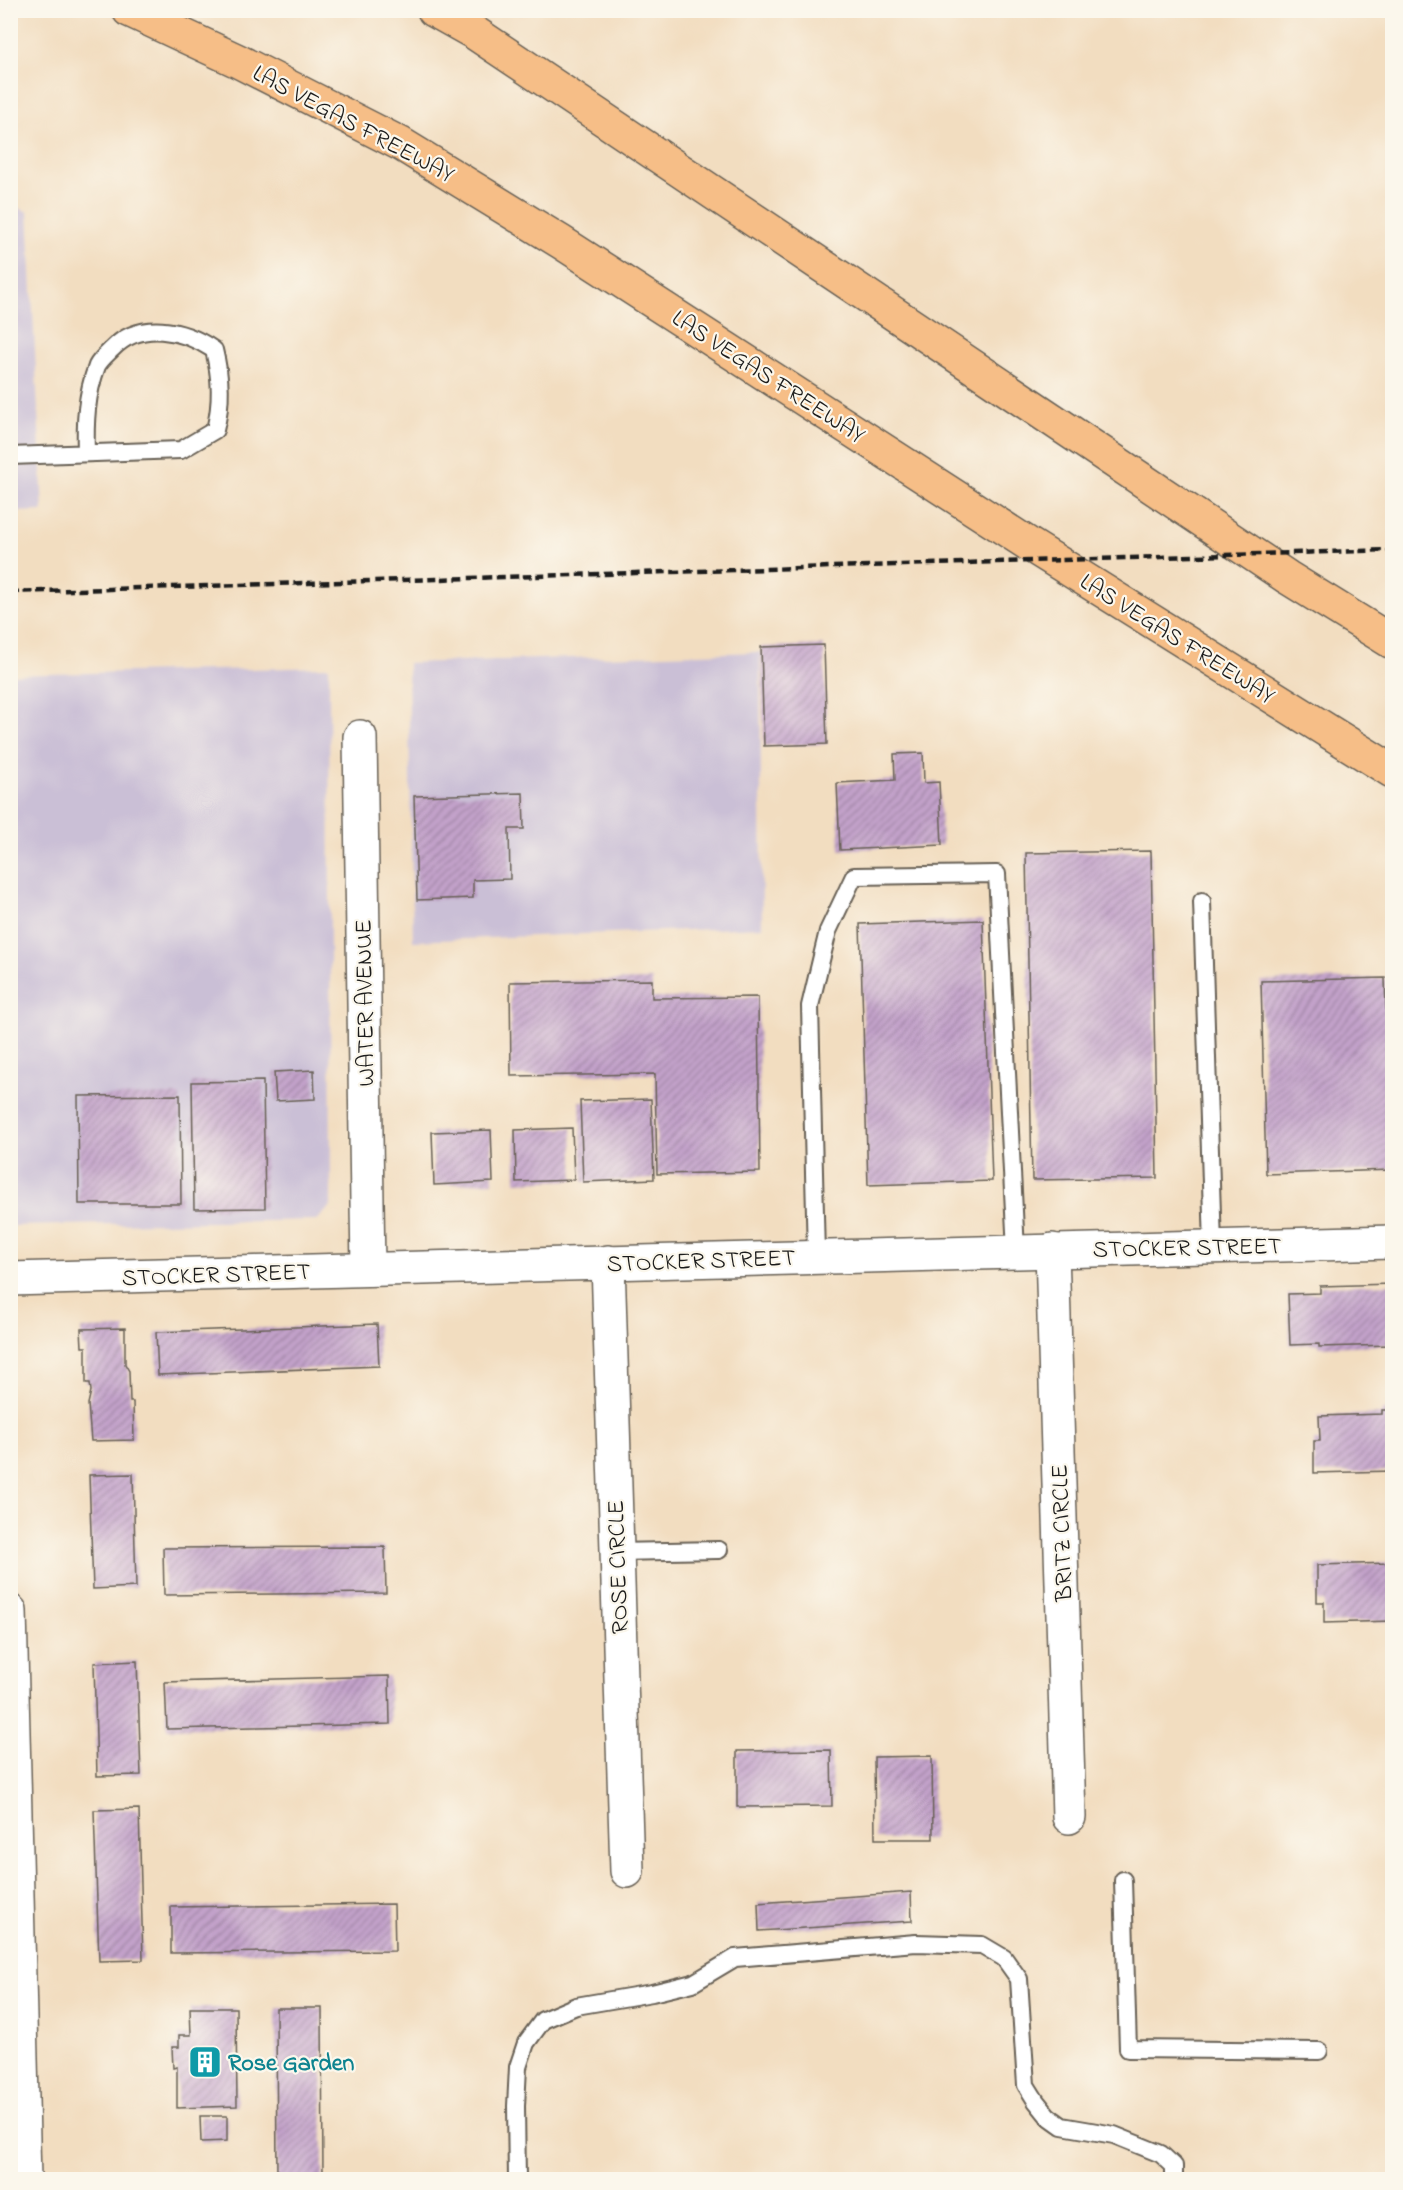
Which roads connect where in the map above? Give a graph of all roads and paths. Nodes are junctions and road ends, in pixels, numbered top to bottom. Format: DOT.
graph roads {
  1 [pos="129,10"];
  2 [pos="434,10"];
  3 [pos="86,453"];
  4 [pos="10,456"];
  5 [pos="1392,642"];
  6 [pos="360,737"];
  7 [pos="1392,771"];
  8 [pos="1202,901"];
  9 [pos="1392,1242"];
  10 [pos="1213,1246"];
  11 [pos="1052,1250"];
  12 [pos="1016,1251"];
  13 [pos="816,1256"];
  14 [pos="608,1262"];
  15 [pos="368,1269"];
  16 [pos="10,1280"];
  17 [pos="719,1550"];
  18 [pos="616,1552"];
  19 [pos="10,1611"];
  20 [pos="1069,1816"];
  21 [pos="627,1871"];
  22 [pos="1123,1880"];
  23 [pos="1318,2051"];
  24 [pos="19,2172"];
  25 [pos="517,2180"];
  26 [pos="1174,2180"];
  1 -- 7 [label="highway, LAS VEGAS FREEWAY"];
  2 -- 5 [label="highway"];
  3 -- 3 [label="lane"];
  3 -- 4 [label="lane"];
  6 -- 15 [label="street, WATER AVENUE"];
  8 -- 10 [label="lane"];
  9 -- 10 [label="street, STOCKER STREET"];
  10 -- 11 [label="street, STOCKER STREET"];
  11 -- 12 [label="street, STOCKER STREET"];
  11 -- 20 [label="street, BRITZ CIRCLE"];
  12 -- 13 [label="street, STOCKER STREET"];
  12 -- 13 [label="lane"];
  13 -- 14 [label="street, STOCKER STREET"];
  14 -- 15 [label="street, STOCKER STREET"];
  14 -- 18 [label="street, ROSE CIRCLE"];
  15 -- 16 [label="street, STOCKER STREET"];
  17 -- 18 [label="lane"];
  18 -- 21 [label="street, ROSE CIRCLE"];
  19 -- 24 [label="street"];
  22 -- 23 [label="lane"];
  25 -- 26 [label="lane"];
}
